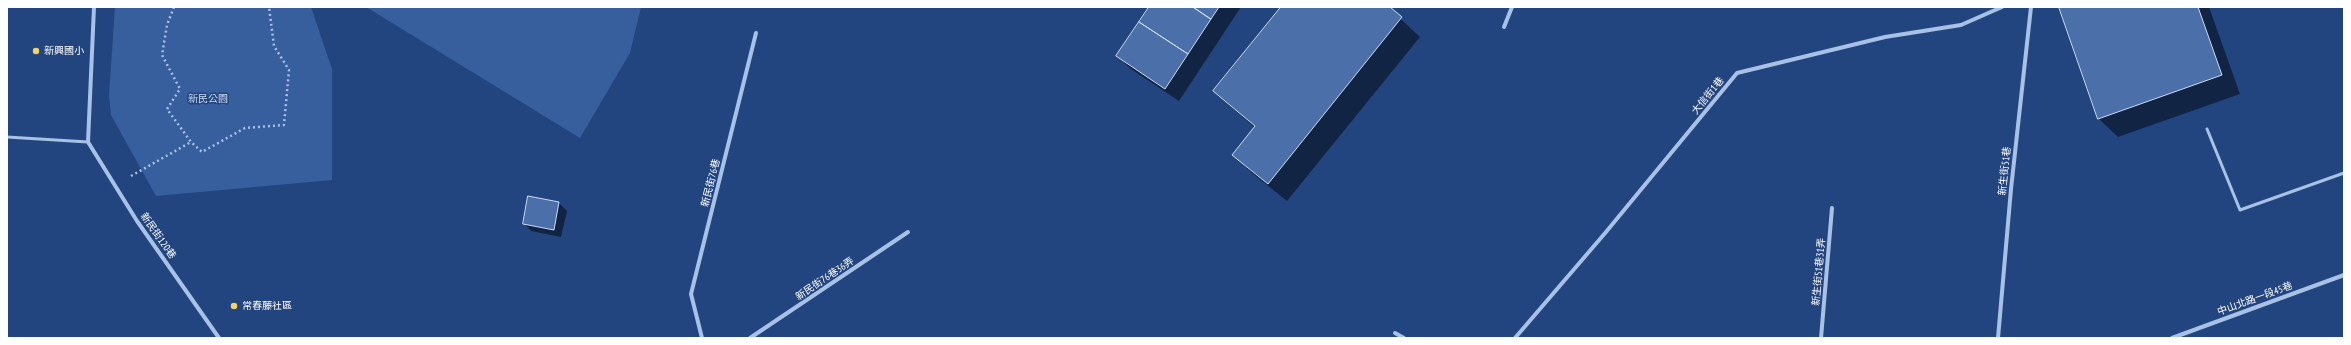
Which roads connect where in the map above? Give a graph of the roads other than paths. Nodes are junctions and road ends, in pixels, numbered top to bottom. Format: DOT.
graph roads {
  1 [pos="94,7"];
  2 [pos="1512,7"];
  3 [pos="2002,7"];
  4 [pos="2031,7"];
  5 [pos="1504,27"];
  6 [pos="756,33"];
  7 [pos="2207,129"];
  8 [pos="7,137"];
  9 [pos="88,142"];
  10 [pos="2344,172"];
  11 [pos="1832,208"];
  12 [pos="908,232"];
  13 [pos="2344,275"];
  14 [pos="1395,333"];
  15 [pos="219,338"];
  16 [pos="702,338"];
  17 [pos="750,338"];
  18 [pos="1404,338"];
  19 [pos="1515,338"];
  20 [pos="1821,338"];
  21 [pos="1998,338"];
  22 [pos="2172,338"];
  1 -- 9 [label="street"];
  2 -- 5 [label="street"];
  3 -- 19 [label="street, 大信街1巷"];
  4 -- 21 [label="street, 新生街51巷"];
  6 -- 16 [label="street, 新民街76巷"];
  7 -- 10 [label="lane"];
  8 -- 9 [label="lane"];
  9 -- 15 [label="street, 新民街120巷"];
  11 -- 20 [label="street, 新生街51巷31弄"];
  12 -- 17 [label="street, 新民街76巷36弄"];
  13 -- 22 [label="street, 中山北路一段45巷"];
  14 -- 18 [label="street"];
}
